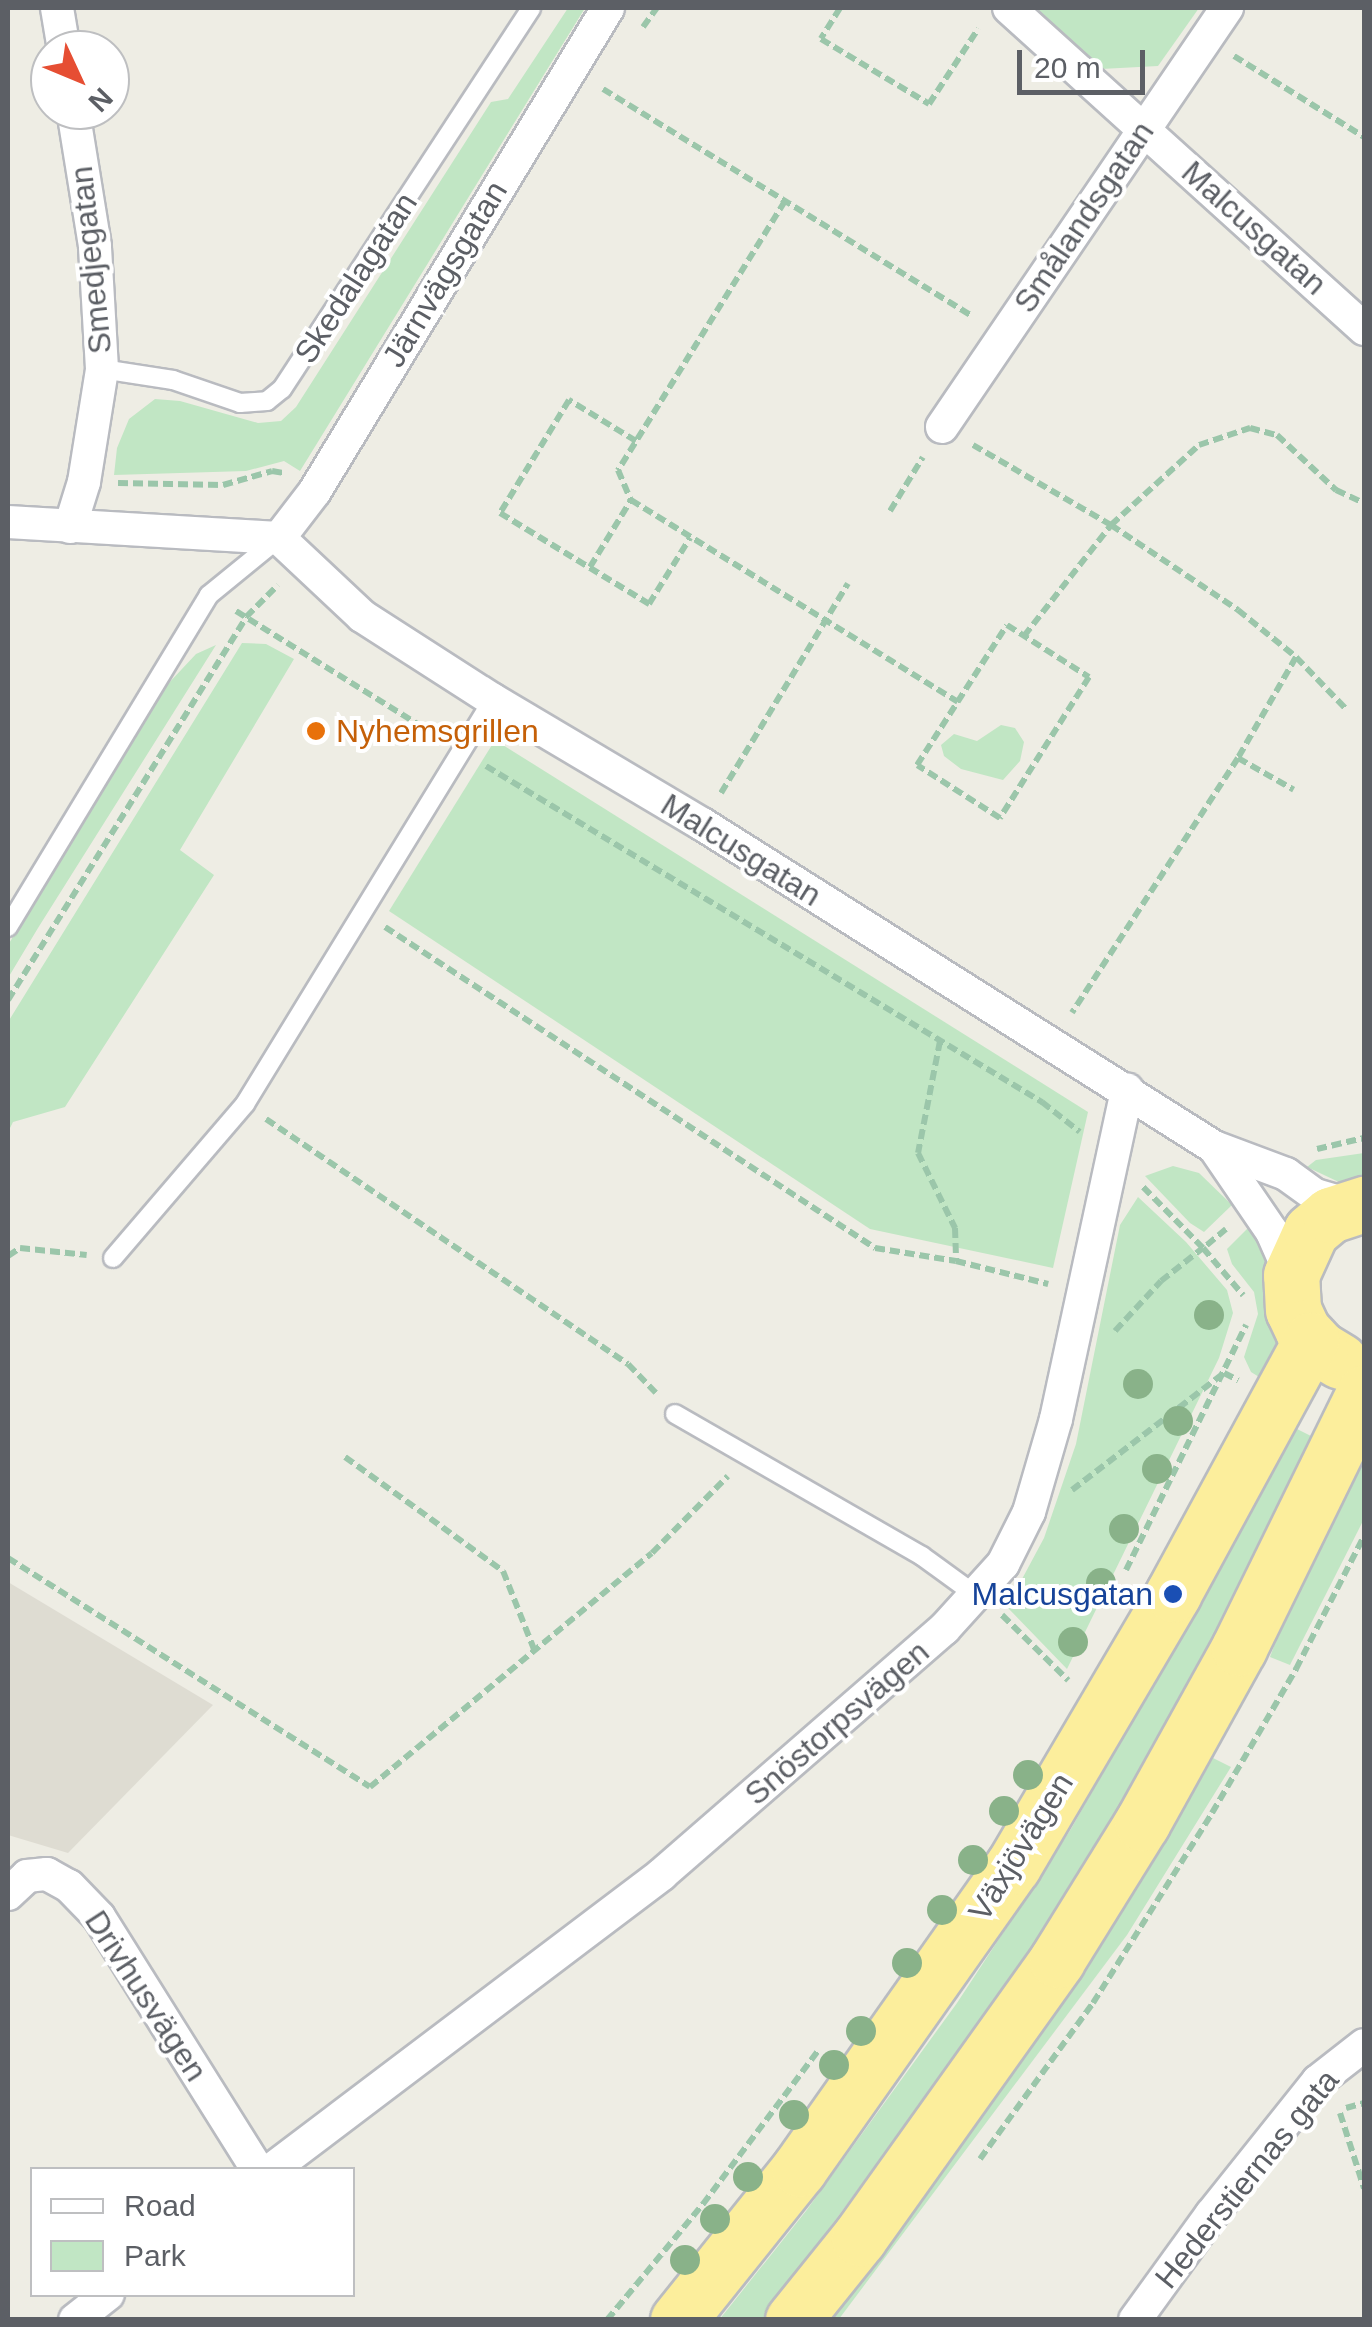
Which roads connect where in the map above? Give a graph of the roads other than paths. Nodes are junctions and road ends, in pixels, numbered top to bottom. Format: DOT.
graph roads {
  1 [pos="531,8"];
  2 [pos="608,8"];
  3 [pos="1227,8"];
  4 [pos="996,16"];
  5 [pos="1144,129"];
  6 [pos="77,130"];
  7 [pos="1364,329"];
  8 [pos="102,369"];
  9 [pos="942,427"];
  10 [pos="8,522"];
  11 [pos="70,528"];
  12 [pos="290,550"];
  13 [pos="493,700"];
  14 [pos="8,927"];
  15 [pos="1127,1090"];
  16 [pos="1214,1147"];
  17 [pos="1359,1205"];
  18 [pos="113,1258"];
  19 [pos="1268,1286"];
  20 [pos="1310,1340"];
  21 [pos="1364,1367"];
  22 [pos="1364,1393"];
  23 [pos="674,1414"];
  24 [pos="977,1596"];
  25 [pos="8,1894"];
  26 [pos="1364,2046"];
  27 [pos="256,2167"];
  28 [pos="275,2167"];
  29 [pos="104,2297"];
  30 [pos="1138,2318"];
  31 [pos="75,2320"];
  32 [pos="678,2320"];
  33 [pos="793,2320"];
  1 -- 8 [label="lane, Skedalagatan"];
  2 -- 12 [label="street, Järnvägsgatan"];
  3 -- 5 [label="street, Smålandsgatan"];
  4 -- 5 [label="street, Malcusgatan"];
  5 -- 7 [label="street, Malcusgatan"];
  5 -- 9 [label="street, Smålandsgatan"];
  6 -- 8 [label="street, Smedjegatan"];
  8 -- 11 [label="street, Smedjegatan"];
  10 -- 11 [label="street"];
  11 -- 12 [label="street"];
  12 -- 13 [label="street, Malcusgatan"];
  12 -- 14 [label="lane"];
  13 -- 15 [label="street, Malcusgatan"];
  13 -- 18 [label="lane"];
  15 -- 16 [label="street, Malcusgatan"];
  15 -- 24 [label="street, Snöstorpsvägen"];
  16 -- 17 [label="street, Malcusgatan"];
  16 -- 19 [label="street, Malcusgatan"];
  17 -- 19 [label="highway"];
  19 -- 20 [label="highway"];
  20 -- 21 [label="highway"];
  20 -- 32 [label="highway, Växjövägen"];
  22 -- 33 [label="highway"];
  23 -- 24 [label="lane"];
  24 -- 28 [label="street, Snöstorpsvägen"];
  25 -- 27 [label="street, Drivhusvägen"];
  26 -- 30 [label="street, Hederstiernas gata"];
  29 -- 31 [label="street"];
}
